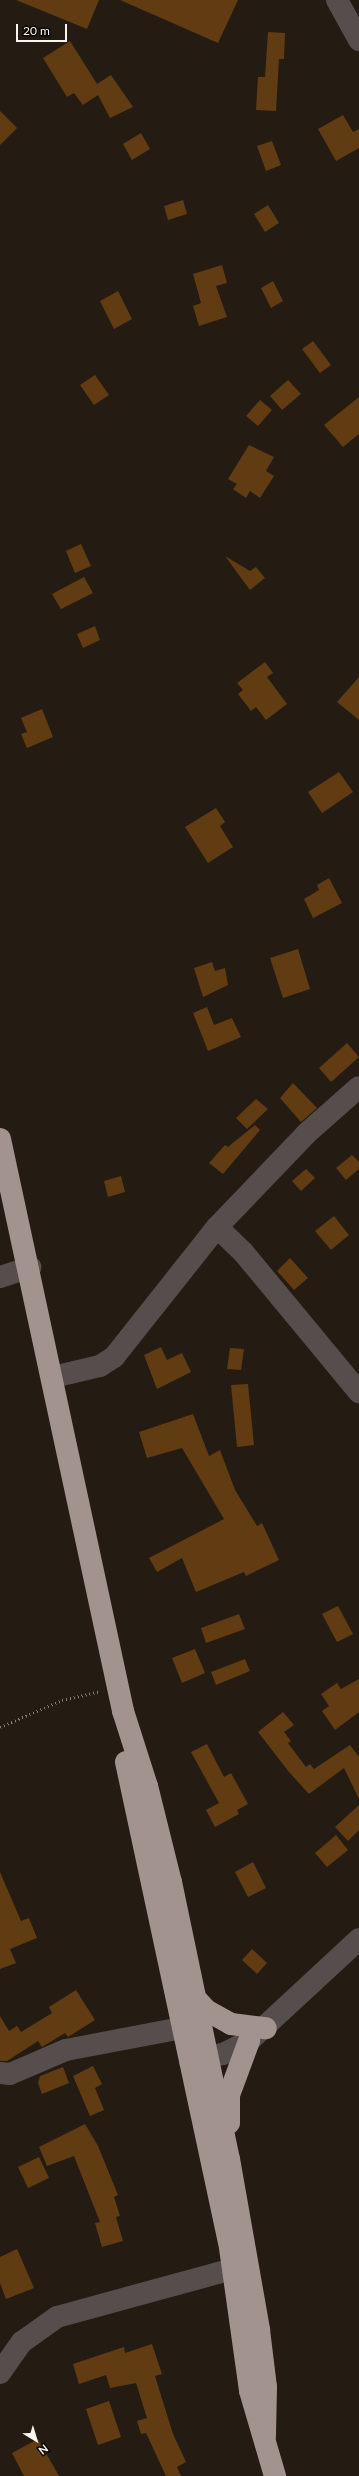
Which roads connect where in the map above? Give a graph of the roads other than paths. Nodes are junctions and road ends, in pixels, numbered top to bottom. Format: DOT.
graph roads {
  1 [pos="337,0"];
  2 [pos="359,40"];
  3 [pos="359,1087"];
  4 [pos="0,1139"];
  5 [pos="217,1227"];
  6 [pos="30,1266"];
  7 [pos="0,1277"];
  8 [pos="53,1377"];
  9 [pos="359,1392"];
  10 [pos="123,1711"];
  11 [pos="359,1939"];
  12 [pos="195,1998"];
  13 [pos="181,2028"];
  14 [pos="266,2028"];
  15 [pos="249,2041"];
  16 [pos="198,2060"];
  17 [pos="0,2073"];
  18 [pos="229,2159"];
  19 [pos="232,2270"];
  20 [pos="0,2373"];
  21 [pos="265,2436"];
  22 [pos="275,2476"];
  1 -- 2 [label="street"];
  3 -- 5 [label="street"];
  4 -- 6 [label="highway"];
  5 -- 8 [label="street"];
  5 -- 9 [label="street"];
  6 -- 7 [label="street"];
  6 -- 8 [label="highway"];
  8 -- 10 [label="highway"];
  10 -- 12 [label="highway"];
  10 -- 13 [label="highway"];
  11 -- 14 [label="street"];
  12 -- 14 [label="highway"];
  12 -- 16 [label="highway"];
  13 -- 16 [label="highway"];
  13 -- 17 [label="street"];
  14 -- 15 [label="street"];
  15 -- 16 [label="street"];
  15 -- 18 [label="highway"];
  16 -- 18 [label="highway"];
  16 -- 19 [label="highway"];
  18 -- 21 [label="highway"];
  19 -- 20 [label="street"];
  19 -- 21 [label="highway"];
  21 -- 22 [label="highway"];
}
